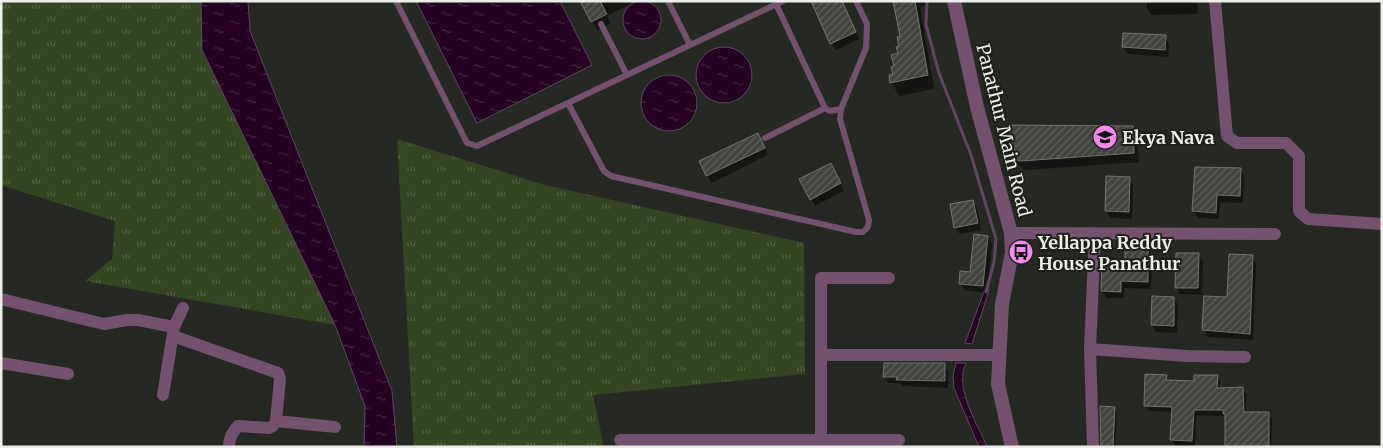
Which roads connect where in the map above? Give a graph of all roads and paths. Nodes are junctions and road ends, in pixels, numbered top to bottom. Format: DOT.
graph roads {
  1 [pos="396,1"];
  2 [pos="668,1"];
  3 [pos="783,1"];
  4 [pos="856,1"];
  5 [pos="954,1"];
  6 [pos="1216,1"];
  7 [pos="776,4"];
  8 [pos="601,24"];
  9 [pos="690,45"];
  10 [pos="627,75"];
  11 [pos="568,103"];
  12 [pos="826,108"];
  13 [pos="841,109"];
  14 [pos="765,138"];
  15 [pos="1382,224"];
  16 [pos="1011,233"];
  17 [pos="1095,234"];
  18 [pos="1275,234"];
  19 [pos="889,278"];
  20 [pos="1,299"];
  21 [pos="183,308"];
  22 [pos="173,331"];
  23 [pos="1090,349"];
  24 [pos="821,355"];
  25 [pos="998,355"];
  26 [pos="1246,357"];
  27 [pos="1,363"];
  28 [pos="68,374"];
  29 [pos="164,395"];
  30 [pos="276,421"];
  31 [pos="335,427"];
  32 [pos="620,440"];
  33 [pos="899,440"];
  34 [pos="821,443"];
  35 [pos="229,447"];
  36 [pos="1012,447"];
  37 [pos="1093,447"];
  1 -- 11 [label="lane"];
  2 -- 9 [label="lane"];
  3 -- 7 [label="lane"];
  4 -- 13 [label="lane"];
  5 -- 16 [label="street, Panathur Main Road"];
  6 -- 15 [label="street"];
  7 -- 9 [label="lane"];
  7 -- 12 [label="lane"];
  8 -- 10 [label="lane"];
  9 -- 10 [label="lane"];
  10 -- 11 [label="lane"];
  11 -- 13 [label="lane"];
  12 -- 13 [label="lane"];
  12 -- 14 [label="lane"];
  16 -- 17 [label="street"];
  16 -- 25 [label="street, Panathur Main Road"];
  17 -- 18 [label="street"];
  17 -- 23 [label="street"];
  19 -- 24 [label="street"];
  20 -- 22 [label="street"];
  21 -- 22 [label="street"];
  22 -- 29 [label="street"];
  22 -- 30 [label="street"];
  23 -- 26 [label="street"];
  23 -- 37 [label="street"];
  24 -- 25 [label="street"];
  24 -- 34 [label="street"];
  25 -- 36 [label="street, Panathur Main Road"];
  27 -- 28 [label="street"];
  30 -- 31 [label="street"];
  30 -- 35 [label="street"];
  32 -- 34 [label="street"];
  33 -- 34 [label="street"];
}
